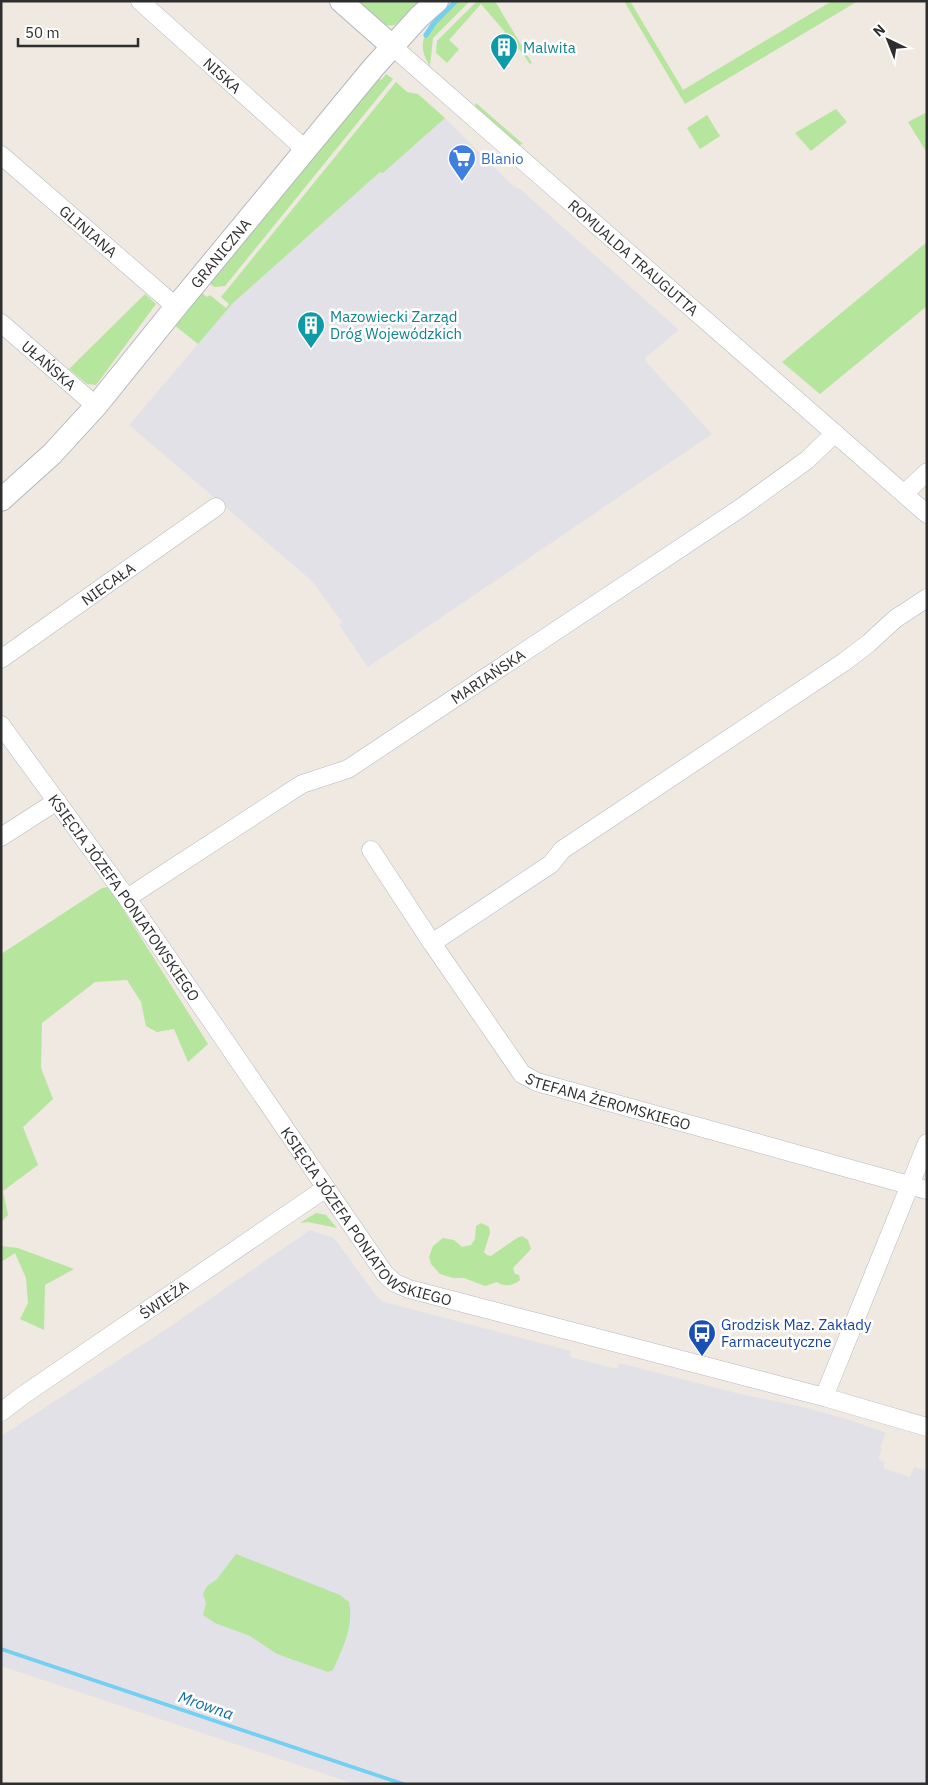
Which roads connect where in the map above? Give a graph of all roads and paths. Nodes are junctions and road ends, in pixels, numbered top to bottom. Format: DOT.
graph roads {
  1 [pos="140,1"];
  2 [pos="341,1"];
  3 [pos="437,1"];
  4 [pos="392,46"];
  5 [pos="304,152"];
  6 [pos="1,154"];
  7 [pos="175,308"];
  8 [pos="1,323"];
  9 [pos="96,406"];
  10 [pos="835,433"];
  11 [pos="927,472"];
  12 [pos="904,494"];
  13 [pos="1,500"];
  14 [pos="216,507"];
  15 [pos="927,514"];
  16 [pos="927,598"];
  17 [pos="1,659"];
  18 [pos="1,725"];
  19 [pos="57,801"];
  20 [pos="1,837"];
  21 [pos="371,850"];
  22 [pos="127,898"];
  23 [pos="432,944"];
  24 [pos="927,1143"];
  25 [pos="909,1185"];
  26 [pos="326,1188"];
  27 [pos="927,1190"];
  28 [pos="824,1397"];
  29 [pos="1,1412"];
  30 [pos="927,1427"];
  1 -- 5 [label="street, NISKA"];
  2 -- 4 [label="street, ROMUALDA TRAUGUTTA"];
  3 -- 4 [label="street, GRANICZNA"];
  4 -- 5 [label="street, GRANICZNA"];
  4 -- 10 [label="street, ROMUALDA TRAUGUTTA"];
  5 -- 7 [label="street, GRANICZNA"];
  6 -- 7 [label="street, GLINIANA"];
  7 -- 9 [label="street, GRANICZNA"];
  8 -- 9 [label="street, UŁAŃSKA"];
  9 -- 13 [label="street, GRANICZNA"];
  10 -- 12 [label="street, ROMUALDA TRAUGUTTA"];
  10 -- 22 [label="street, MARIAŃSKA"];
  11 -- 12 [label="street"];
  12 -- 15 [label="street, ROMUALDA TRAUGUTTA"];
  14 -- 17 [label="street, NIECAŁA"];
  16 -- 23 [label="street"];
  18 -- 19 [label="street, KSIĘCIA JÓZEFA PONIATOWSKIEGO"];
  19 -- 20 [label="street"];
  19 -- 22 [label="street, KSIĘCIA JÓZEFA PONIATOWSKIEGO"];
  21 -- 23 [label="street, STEFANA ŻEROMSKIEGO"];
  22 -- 26 [label="street, KSIĘCIA JÓZEFA PONIATOWSKIEGO"];
  23 -- 25 [label="street, STEFANA ŻEROMSKIEGO"];
  24 -- 25 [label="street"];
  25 -- 27 [label="street, STEFANA ŻEROMSKIEGO"];
  25 -- 28 [label="street"];
  26 -- 28 [label="street, KSIĘCIA JÓZEFA PONIATOWSKIEGO"];
  26 -- 29 [label="street, ŚWIEŻA"];
  28 -- 30 [label="street, KSIĘCIA JÓZEFA PONIATOWSKIEGO"];
}
